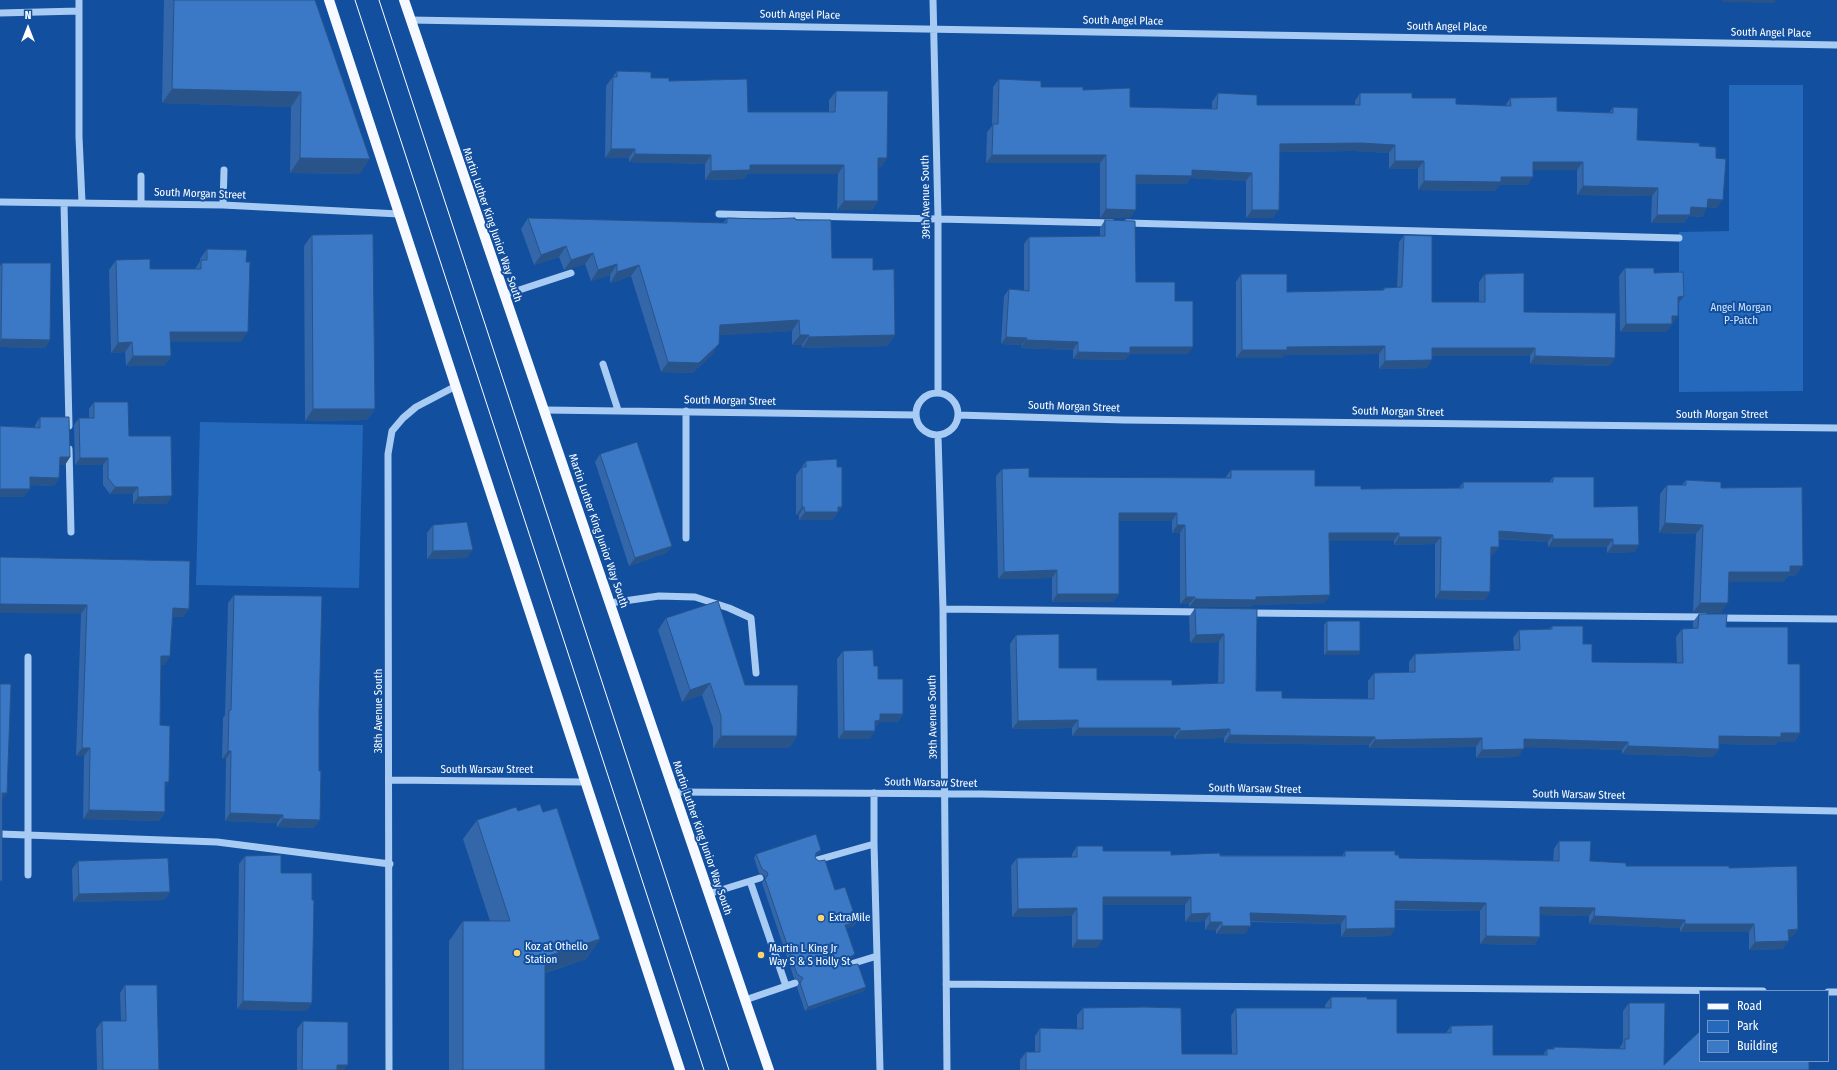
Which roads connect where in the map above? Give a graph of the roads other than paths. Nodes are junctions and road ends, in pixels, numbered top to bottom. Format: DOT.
graph roads {
  1 [pos="79,0"];
  2 [pos="329,0"];
  3 [pos="404,0"];
  4 [pos="933,0"];
  5 [pos="79,11"];
  6 [pos="0,13"];
  7 [pos="410,20"];
  8 [pos="934,29"];
  9 [pos="1837,45"];
  10 [pos="224,170"];
  11 [pos="141,176"];
  12 [pos="0,202"];
  13 [pos="82,202"];
  14 [pos="64,203"];
  15 [pos="141,203"];
  16 [pos="223,205"];
  17 [pos="399,214"];
  18 [pos="719,214"];
  19 [pos="938,218"];
  20 [pos="1679,238"];
  21 [pos="571,273"];
  22 [pos="504,296"];
  23 [pos="604,364"];
  24 [pos="456,386"];
  25 [pos="938,393"];
  26 [pos="545,410"];
  27 [pos="618,410"];
  28 [pos="686,411"];
  29 [pos="916,415"];
  30 [pos="958,415"];
  31 [pos="1837,428"];
  32 [pos="69,430"];
  33 [pos="938,436"];
  34 [pos="69,438"];
  35 [pos="71,532"];
  36 [pos="686,538"];
  37 [pos="610,603"];
  38 [pos="943,609"];
  39 [pos="1214,612"];
  40 [pos="1238,612"];
  41 [pos="1837,619"];
  42 [pos="28,657"];
  43 [pos="756,673"];
  44 [pos="390,780"];
  45 [pos="585,782"];
  46 [pos="673,792"];
  47 [pos="874,793"];
  48 [pos="945,794"];
  49 [pos="1837,811"];
  50 [pos="0,834"];
  51 [pos="28,835"];
  52 [pos="874,844"];
  53 [pos="817,860"];
  54 [pos="390,864"];
  55 [pos="28,875"];
  56 [pos="760,878"];
  57 [pos="750,881"];
  58 [pos="708,894"];
  59 [pos="877,956"];
  60 [pos="851,964"];
  61 [pos="794,983"];
  62 [pos="946,984"];
  63 [pos="786,986"];
  64 [pos="1699,990"];
  65 [pos="745,1000"];
  66 [pos="389,1070"];
  67 [pos="680,1070"];
  68 [pos="769,1070"];
  69 [pos="880,1070"];
  70 [pos="947,1070"];
  1 -- 5 [label="street"];
  2 -- 17 [label="main road"];
  3 -- 7 [label="main road, Martin Luther King Junior Way South"];
  4 -- 8 [label="street, 39th Avenue South"];
  5 -- 6 [label="street"];
  5 -- 13 [label="street"];
  7 -- 8 [label="street, South Angel Place"];
  7 -- 22 [label="main road, Martin Luther King Junior Way South"];
  8 -- 9 [label="street, South Angel Place"];
  8 -- 19 [label="street, 39th Avenue South"];
  10 -- 16 [label="street"];
  11 -- 15 [label="street"];
  12 -- 14 [label="street, South Morgan Street"];
  13 -- 14 [label="street, South Morgan Street"];
  13 -- 15 [label="street, South Morgan Street"];
  14 -- 32 [label="street"];
  15 -- 16 [label="street, South Morgan Street"];
  16 -- 17 [label="street, South Morgan Street"];
  17 -- 24 [label="main road"];
  18 -- 19 [label="street"];
  19 -- 20 [label="street"];
  19 -- 25 [label="street, 39th Avenue South"];
  21 -- 22 [label="street"];
  22 -- 26 [label="main road, Martin Luther King Junior Way South"];
  23 -- 27 [label="street"];
  24 -- 44 [label="street, 38th Avenue South"];
  24 -- 45 [label="main road"];
  25 -- 29 [label="street"];
  25 -- 30 [label="street"];
  26 -- 27 [label="street, South Morgan Street"];
  26 -- 37 [label="main road, Martin Luther King Junior Way South"];
  27 -- 28 [label="street, South Morgan Street"];
  28 -- 29 [label="street, South Morgan Street"];
  28 -- 36 [label="street"];
  29 -- 33 [label="street"];
  30 -- 31 [label="street, South Morgan Street"];
  30 -- 33 [label="street"];
  33 -- 38 [label="street, 39th Avenue South"];
  34 -- 35 [label="street"];
  37 -- 43 [label="street"];
  37 -- 46 [label="main road, Martin Luther King Junior Way South"];
  38 -- 39 [label="street"];
  38 -- 48 [label="street, 39th Avenue South"];
  40 -- 41 [label="street"];
  42 -- 51 [label="street"];
  44 -- 45 [label="street, South Warsaw Street"];
  44 -- 54 [label="street, 38th Avenue South"];
  45 -- 67 [label="main road"];
  46 -- 47 [label="street, South Warsaw Street"];
  46 -- 58 [label="main road, Martin Luther King Junior Way South"];
  47 -- 48 [label="street, South Warsaw Street"];
  47 -- 52 [label="street"];
  48 -- 49 [label="street, South Warsaw Street"];
  48 -- 62 [label="street, 39th Avenue South"];
  50 -- 51 [label="street"];
  51 -- 54 [label="street"];
  51 -- 55 [label="street"];
  52 -- 53 [label="street"];
  52 -- 59 [label="street"];
  54 -- 66 [label="street, 38th Avenue South"];
  56 -- 57 [label="street"];
  57 -- 58 [label="street"];
  57 -- 63 [label="street"];
  58 -- 65 [label="main road, Martin Luther King Junior Way South"];
  59 -- 60 [label="street"];
  59 -- 69 [label="street"];
  61 -- 63 [label="street"];
  62 -- 64 [label="street"];
  62 -- 70 [label="street, 39th Avenue South"];
  63 -- 65 [label="street"];
  65 -- 68 [label="main road, Martin Luther King Junior Way South"];
}
